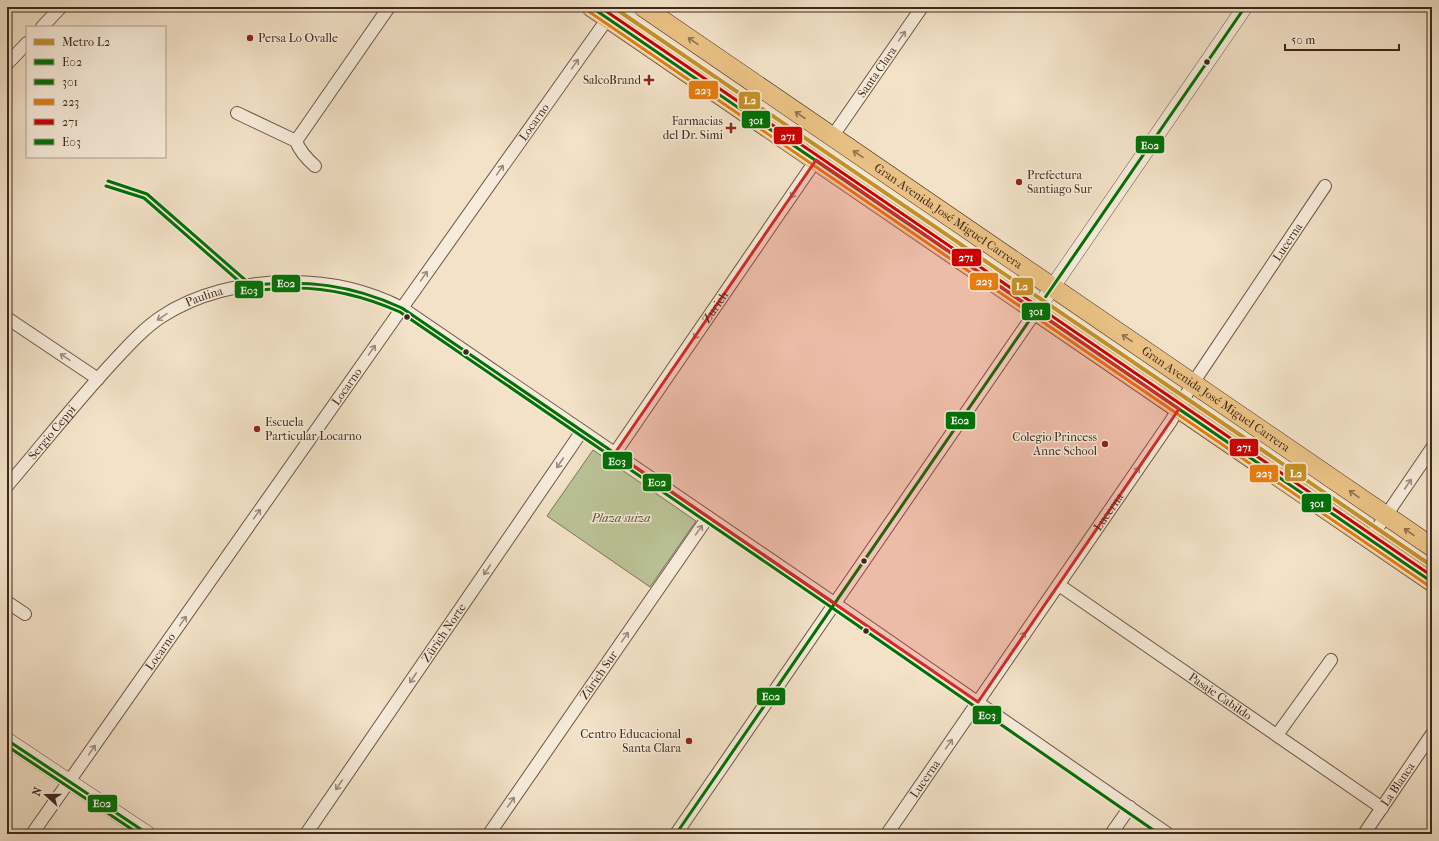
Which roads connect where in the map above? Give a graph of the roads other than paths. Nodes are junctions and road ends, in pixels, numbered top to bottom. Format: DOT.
graph roads {
  1 [pos="61,7"];
  2 [pos="389,7"];
  3 [pos="592,7"];
  4 [pos="643,7"];
  5 [pos="922,7"];
  6 [pos="1244,7"];
  7 [pos="614,13"];
  8 [pos="43,26"];
  9 [pos="26,43"];
  10 [pos="7,64"];
  11 [pos="237,113"];
  12 [pos="832,137"];
  13 [pos="296,141"];
  14 [pos="816,160"];
  15 [pos="315,166"];
  16 [pos="1325,186"];
  17 [pos="1052,286"];
  18 [pos="402,308"];
  19 [pos="1036,311"];
  20 [pos="7,318"];
  21 [pos="98,379"];
  22 [pos="1193,383"];
  23 [pos="1179,409"];
  24 [pos="582,431"];
  25 [pos="1432,448"];
  26 [pos="615,453"];
  27 [pos="7,486"];
  28 [pos="1386,516"];
  29 [pos="708,517"];
  30 [pos="1370,539"];
  31 [pos="1432,548"];
  32 [pos="1432,582"];
  33 [pos="1059,585"];
  34 [pos="7,602"];
  35 [pos="834,603"];
  36 [pos="25,614"];
  37 [pos="1331,660"];
  38 [pos="978,702"];
  39 [pos="1432,734"];
  40 [pos="1277,735"];
  41 [pos="7,740"];
  42 [pos="69,782"];
  43 [pos="1130,807"];
  44 [pos="1382,808"];
  45 [pos="32,834"];
  46 [pos="148,834"];
  47 [pos="306,834"];
  48 [pos="489,834"];
  49 [pos="676,834"];
  50 [pos="887,834"];
  51 [pos="1111,834"];
  52 [pos="1168,834"];
  53 [pos="1364,834"];
  1 -- 8 [label="street"];
  2 -- 13 [label="street"];
  3 -- 7 [label="main road"];
  12 -- 4 [label="main road, Gran Avenida José Miguel Carrera, one-way"];
  12 -- 5 [label="street, Santa Clara, one-way"];
  6 -- 17 [label="street"];
  7 -- 14 [label="main road"];
  18 -- 7 [label="street, Locarno, one-way"];
  9 -- 10 [label="street"];
  11 -- 13 [label="street"];
  17 -- 12 [label="main road, Gran Avenida José Miguel Carrera, one-way"];
  13 -- 15 [label="street"];
  14 -- 19 [label="main road"];
  14 -- 26 [label="street, Zurich, one-way"];
  16 -- 22 [label="street, Lucerna"];
  17 -- 19 [label="street"];
  22 -- 17 [label="main road, Gran Avenida José Miguel Carrera, one-way"];
  18 -- 21 [label="street, Paulina, one-way"];
  18 -- 24 [label="street, Paulina"];
  42 -- 18 [label="street, Locarno, one-way"];
  19 -- 23 [label="main road"];
  19 -- 35 [label="street"];
  21 -- 20 [label="street, one-way"];
  21 -- 27 [label="street, Sergio Ceppi"];
  22 -- 23 [label="street, Lucerna"];
  28 -- 22 [label="main road, Gran Avenida José Miguel Carrera, one-way"];
  23 -- 30 [label="main road"];
  33 -- 23 [label="street, Lucerna, one-way"];
  24 -- 26 [label="street, Paulina"];
  24 -- 47 [label="street, Zürich Norte, one-way"];
  28 -- 25 [label="street, one-way"];
  26 -- 29 [label="street, Paulina"];
  28 -- 30 [label="street"];
  31 -- 28 [label="main road, Gran Avenida José Miguel Carrera, one-way"];
  29 -- 35 [label="street, Paulina"];
  48 -- 29 [label="street, Zürich Sur, one-way"];
  30 -- 32 [label="main road"];
  38 -- 33 [label="street, Lucerna, one-way"];
  33 -- 40 [label="street, Pasaje Cabildo"];
  34 -- 36 [label="street"];
  35 -- 38 [label="street, Paulina"];
  35 -- 49 [label="street"];
  37 -- 40 [label="street"];
  38 -- 43 [label="street, Paulina"];
  50 -- 38 [label="street, Lucerna, one-way"];
  39 -- 44 [label="street, La Blanca"];
  40 -- 44 [label="street, Pasaje Cabildo"];
  41 -- 42 [label="street"];
  42 -- 45 [label="street, Locarno"];
  42 -- 46 [label="street"];
  43 -- 51 [label="street"];
  43 -- 52 [label="street, Paulina"];
  44 -- 53 [label="street, La Blanca"];
}
